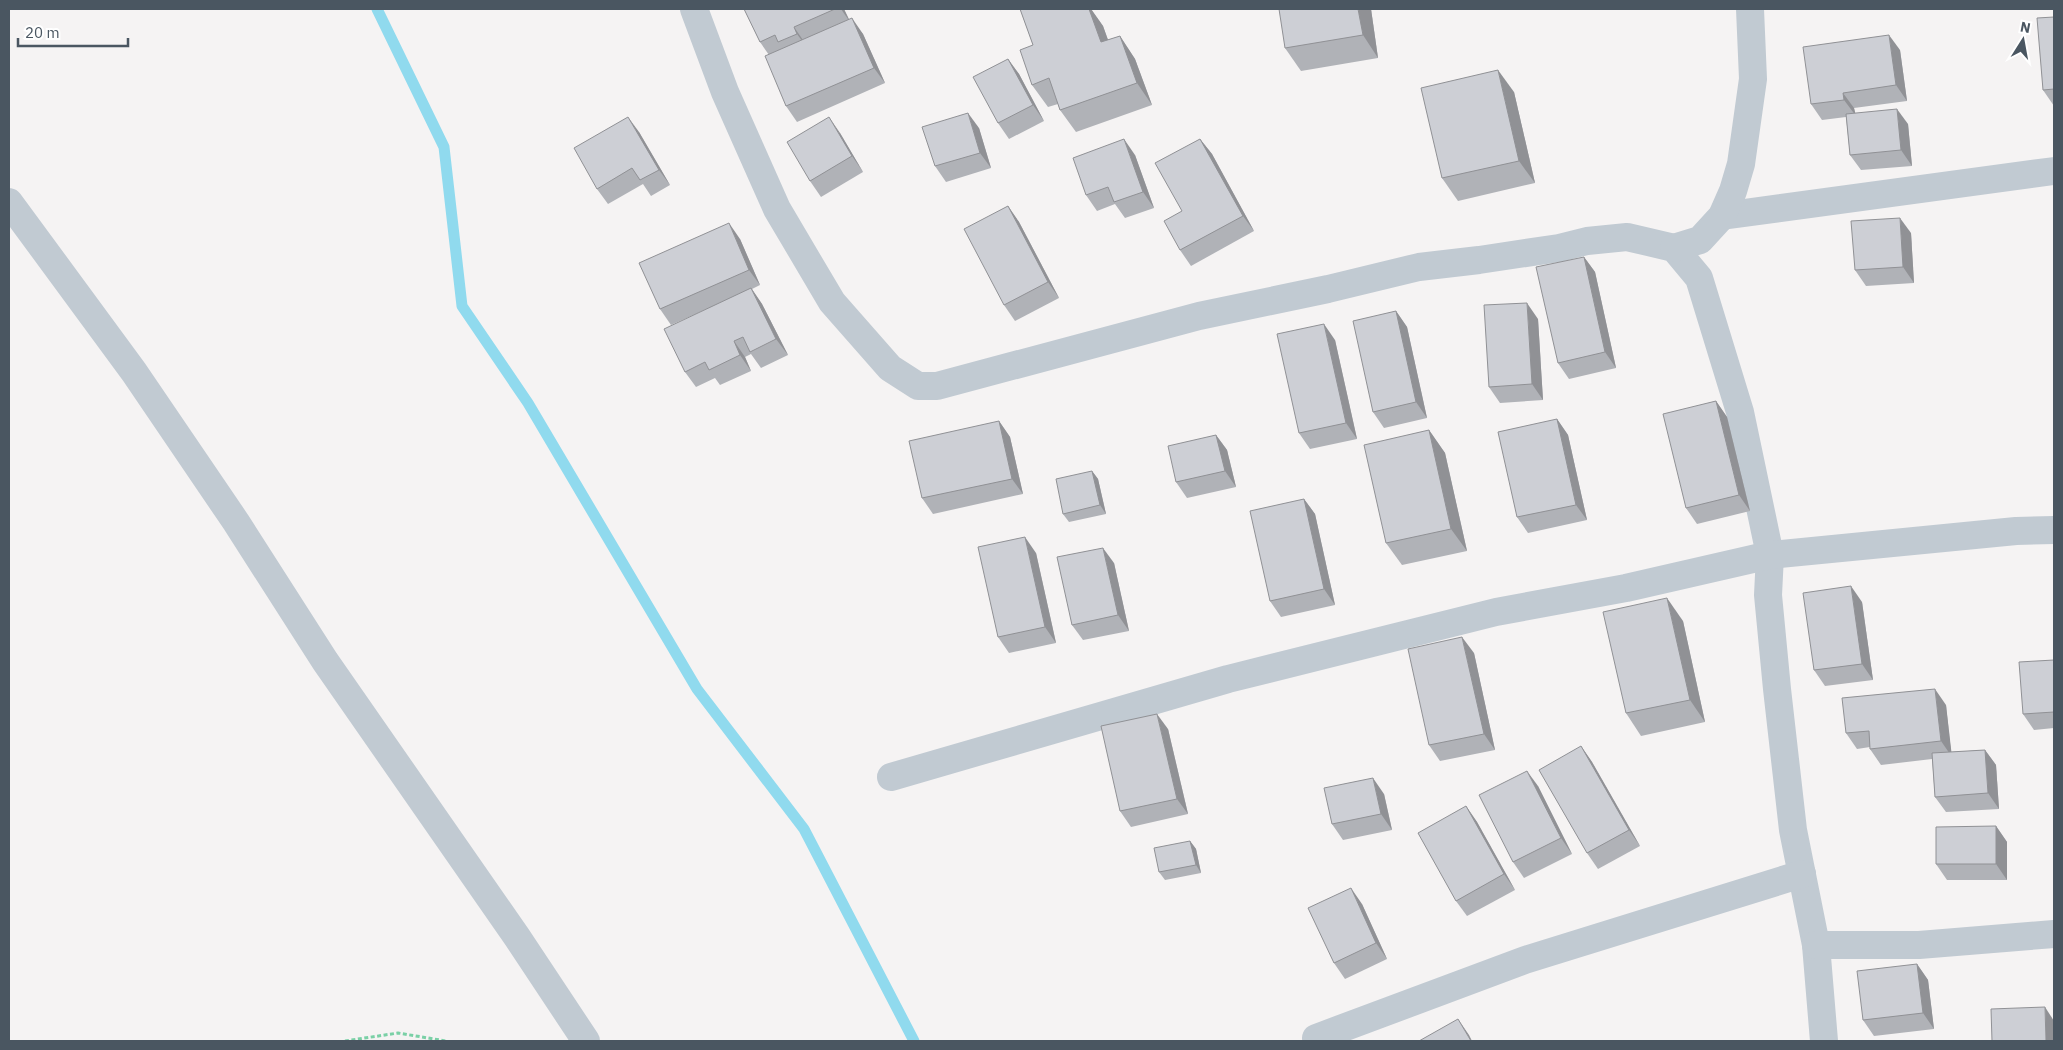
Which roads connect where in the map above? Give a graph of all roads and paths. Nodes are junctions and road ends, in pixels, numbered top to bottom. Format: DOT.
graph roads {
  1 [pos="694,9"];
  2 [pos="1750,9"];
  3 [pos="2054,171"];
  4 [pos="9,202"];
  5 [pos="1722,216"];
  6 [pos="1674,248"];
  7 [pos="2054,530"];
  8 [pos="1770,555"];
  9 [pos="891,777"];
  10 [pos="1802,874"];
  11 [pos="2054,934"];
  12 [pos="1816,945"];
  13 [pos="1316,1038"];
  14 [pos="345,1041"];
  15 [pos="446,1041"];
  16 [pos="586,1041"];
  17 [pos="1824,1041"];
  1 -- 6 [label="street"];
  2 -- 5 [label="street"];
  3 -- 5 [label="street"];
  4 -- 16 [label="street"];
  5 -- 6 [label="street"];
  6 -- 8 [label="street"];
  7 -- 8 [label="street"];
  8 -- 9 [label="street"];
  8 -- 10 [label="street"];
  10 -- 12 [label="street"];
  10 -- 13 [label="street"];
  11 -- 12 [label="street"];
  12 -- 17 [label="street"];
  14 -- 15 [label="path"];
}
